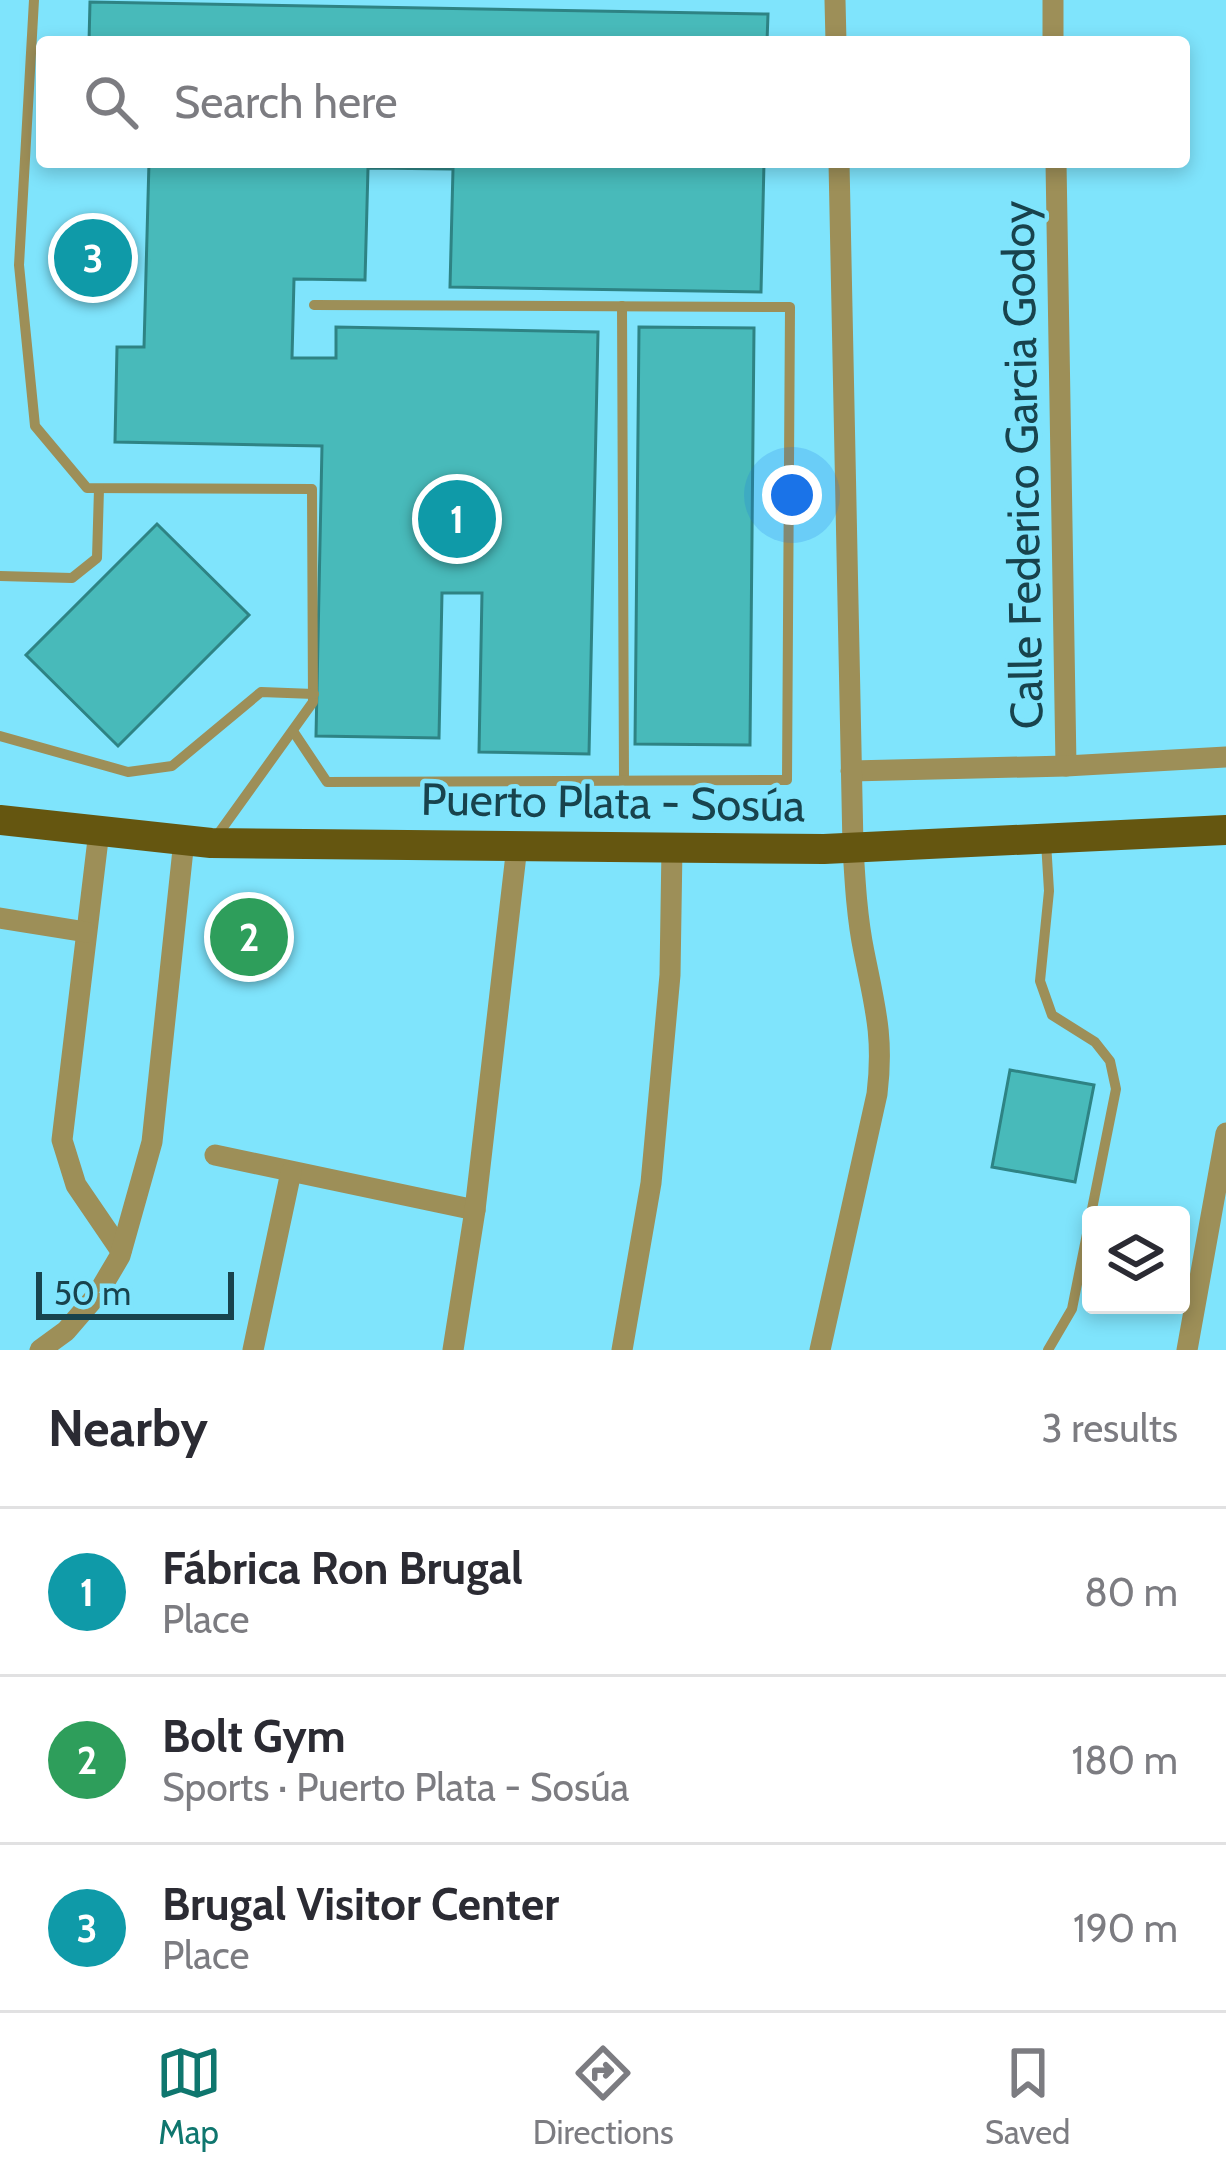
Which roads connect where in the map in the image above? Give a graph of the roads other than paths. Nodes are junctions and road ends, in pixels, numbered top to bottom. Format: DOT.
graph roads {
  1 [pos="34,0"];
  2 [pos="836,0"];
  3 [pos="1053,0"];
  4 [pos="836,36"];
  5 [pos="1053,36"];
  6 [pos="839,168"];
  7 [pos="1055,168"];
  8 [pos="314,305"];
  9 [pos="622,306"];
  10 [pos="99,489"];
  11 [pos="0,576"];
  12 [pos="314,694"];
  13 [pos="293,731"];
  14 [pos="0,736"];
  15 [pos="1226,757"];
  16 [pos="1066,766"];
  17 [pos="851,771"];
  18 [pos="624,781"];
  19 [pos="0,820"];
  20 [pos="1226,830"];
  21 [pos="99,831"];
  22 [pos="1046,839"];
  23 [pos="198,841"];
  24 [pos="517,846"];
  25 [pos="672,847"];
  26 [pos="853,847"];
  27 [pos="0,919"];
  28 [pos="86,932"];
  29 [pos="1226,1133"];
  30 [pos="215,1155"];
  31 [pos="291,1172"];
  32 [pos="475,1210"];
  33 [pos="121,1251"];
  34 [pos="40,1350"];
  35 [pos="253,1350"];
  36 [pos="453,1350"];
  37 [pos="622,1350"];
  38 [pos="820,1350"];
  39 [pos="1048,1350"];
  40 [pos="1187,1350"];
  1 -- 10 [label="lane"];
  2 -- 4 [label="street"];
  3 -- 5 [label="street"];
  6 -- 17 [label="street"];
  7 -- 16 [label="street, Calle Federico Garcia Godoy"];
  8 -- 9 [label="lane"];
  9 -- 18 [label="lane"];
  9 -- 18 [label="lane"];
  10 -- 11 [label="lane"];
  10 -- 12 [label="lane"];
  12 -- 13 [label="lane"];
  12 -- 14 [label="lane"];
  13 -- 18 [label="lane"];
  13 -- 23 [label="lane"];
  15 -- 16 [label="street"];
  16 -- 17 [label="street"];
  17 -- 26 [label="street"];
  19 -- 21 [label="main road, Puerto Plata - Sosúa"];
  20 -- 22 [label="main road, Puerto Plata - Sosúa"];
  21 -- 23 [label="main road, Puerto Plata - Sosúa"];
  21 -- 28 [label="street"];
  22 -- 26 [label="main road, Puerto Plata - Sosúa"];
  22 -- 39 [label="lane"];
  23 -- 24 [label="main road, Puerto Plata - Sosúa"];
  23 -- 33 [label="street"];
  24 -- 25 [label="main road, Puerto Plata - Sosúa"];
  24 -- 32 [label="street"];
  25 -- 26 [label="main road, Puerto Plata - Sosúa"];
  25 -- 37 [label="street"];
  26 -- 38 [label="street"];
  27 -- 28 [label="street"];
  28 -- 33 [label="street"];
  29 -- 40 [label="street"];
  30 -- 31 [label="street"];
  31 -- 32 [label="street"];
  31 -- 35 [label="street"];
  32 -- 36 [label="street"];
  33 -- 34 [label="street"];
}
